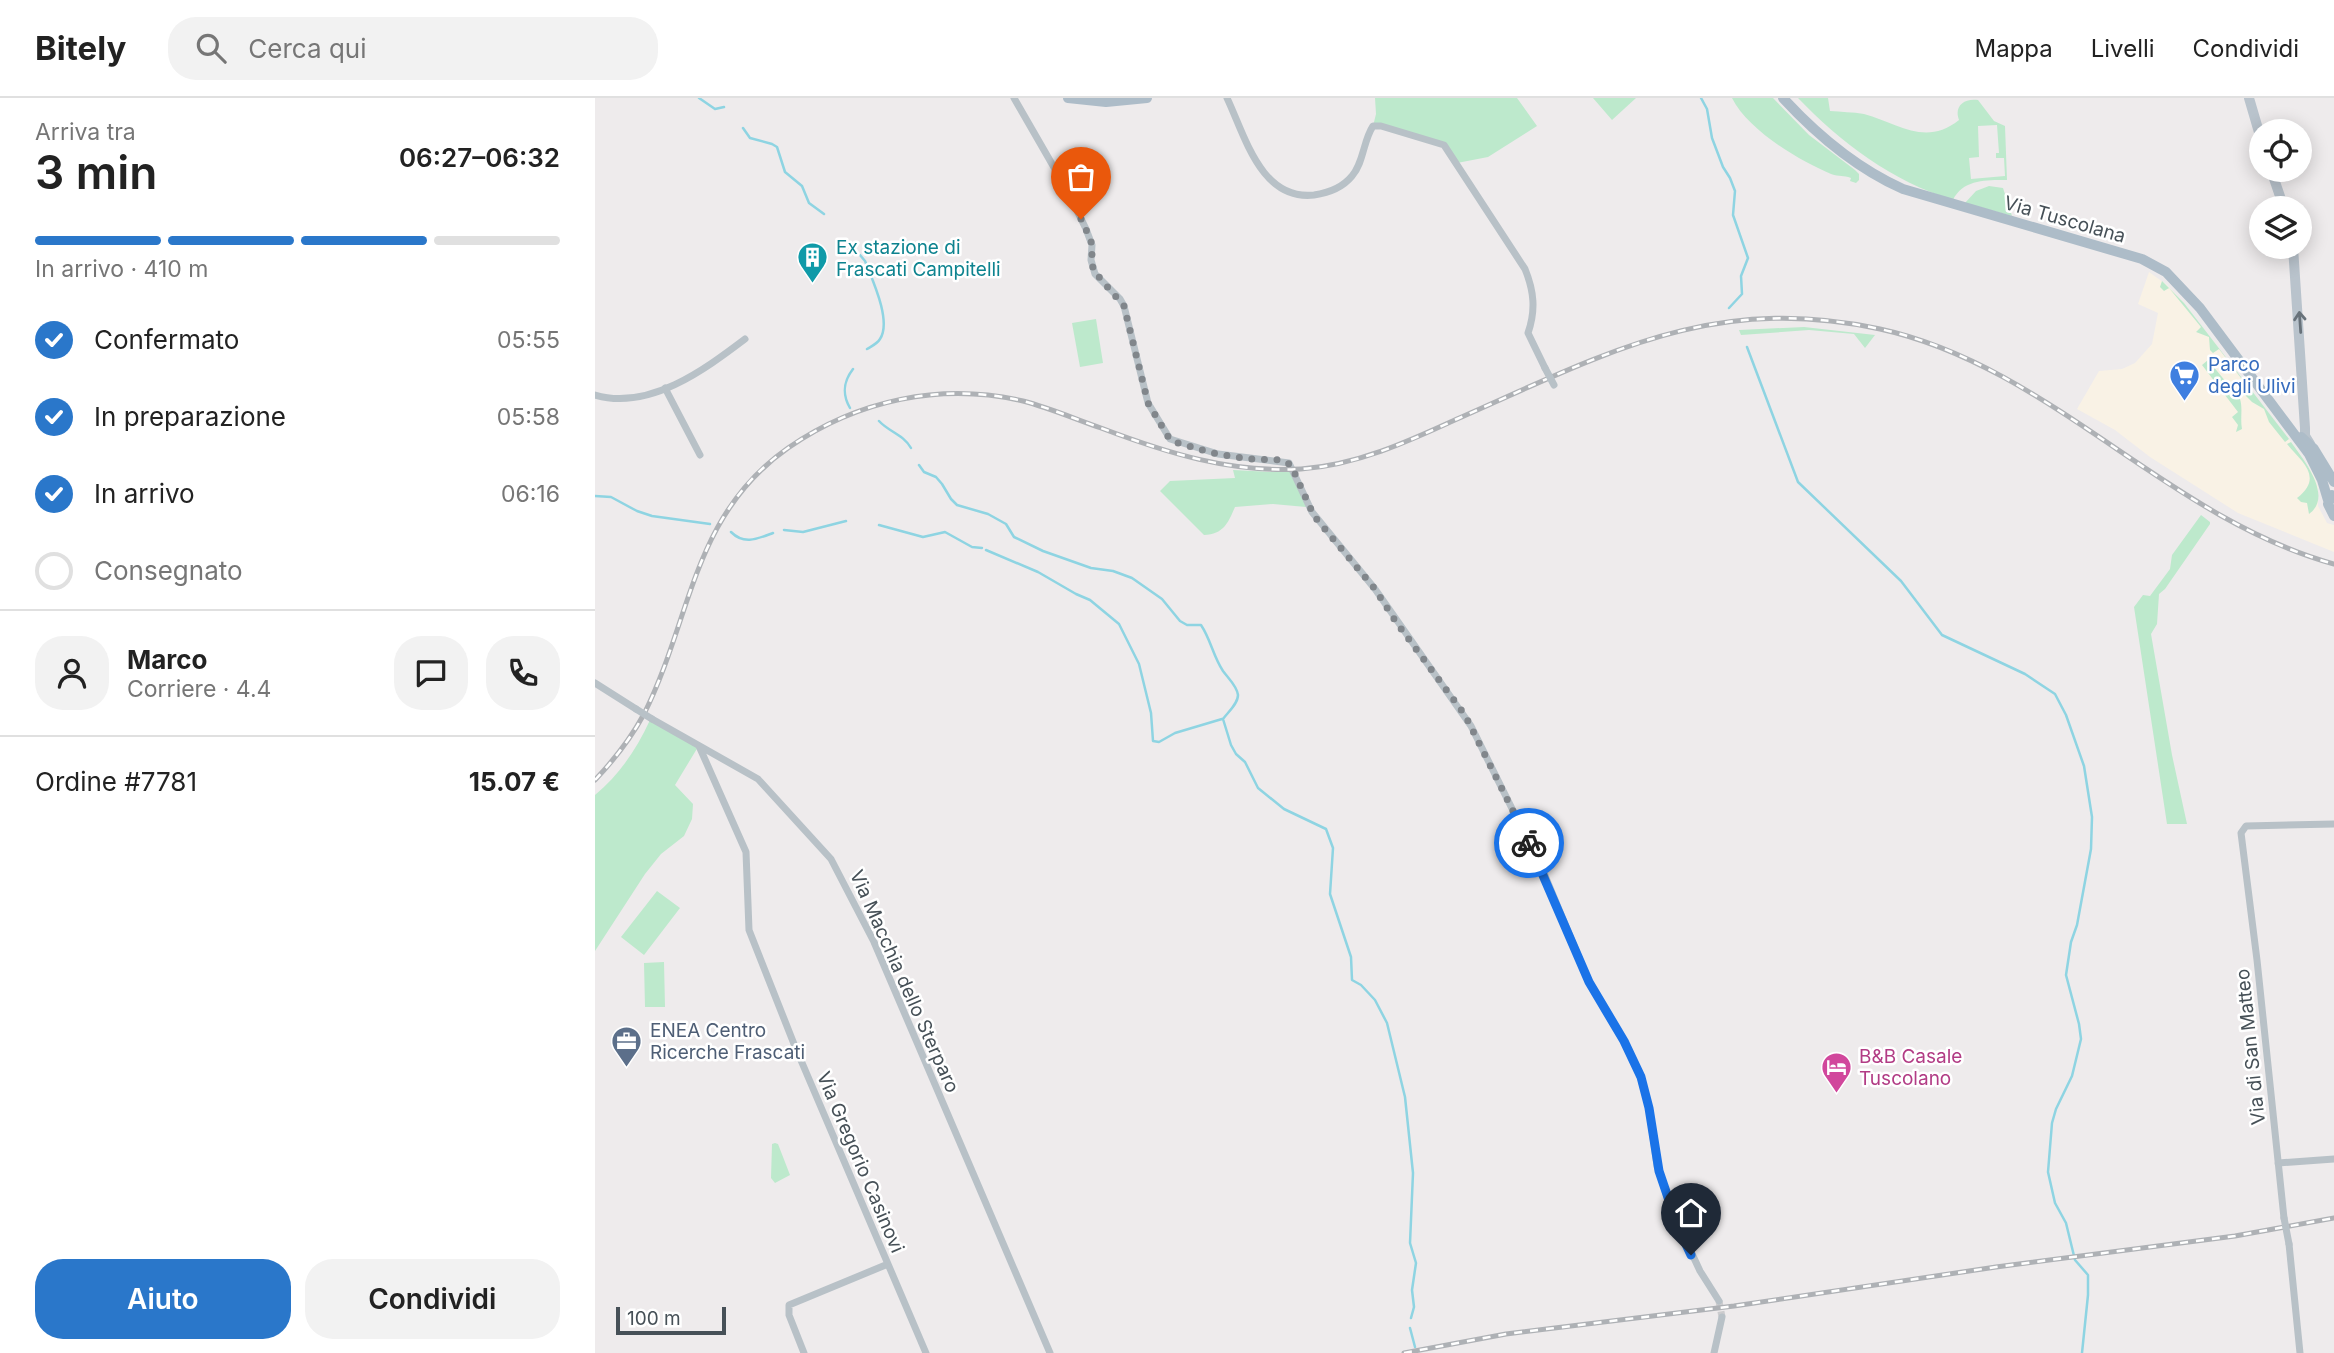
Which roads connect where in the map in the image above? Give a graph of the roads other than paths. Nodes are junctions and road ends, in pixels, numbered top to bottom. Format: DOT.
graph roads {
  1 [pos="1014,98"];
  2 [pos="1067,98"];
  3 [pos="1147,98"];
  4 [pos="1227,98"];
  5 [pos="1783,98"];
  6 [pos="2249,98"];
  7 [pos="2255,119"];
  8 [pos="2294,259"];
  9 [pos="745,340"];
  10 [pos="1554,385"];
  11 [pos="666,388"];
  12 [pos="595,395"];
  13 [pos="2293,431"];
  14 [pos="2311,444"];
  15 [pos="700,455"];
  16 [pos="2334,482"];
  17 [pos="2331,496"];
  18 [pos="2334,516"];
  19 [pos="595,683"];
  20 [pos="699,745"];
  21 [pos="2334,824"];
  22 [pos="2334,1159"];
  23 [pos="2278,1163"];
  24 [pos="888,1264"];
  25 [pos="1719,1301"];
  26 [pos="1723,1317"];
  27 [pos="804,1353"];
  28 [pos="926,1353"];
  29 [pos="1050,1353"];
  30 [pos="1714,1353"];
  31 [pos="2300,1353"];
  1 -- 25 [label="street"];
  2 -- 3 [label="main road"];
  4 -- 10 [label="street, bridge"];
  5 -- 13 [label="main road, Via Tuscolana"];
  6 -- 7 [label="main road"];
  14 -- 8 [label="main road, one-way"];
  9 -- 11 [label="street"];
  11 -- 12 [label="street"];
  11 -- 15 [label="street"];
  13 -- 14 [label="main road, Via Tuscolana"];
  13 -- 17 [label="main road, Via Tuscolana"];
  14 -- 16 [label="main road, Via Tuscolana"];
  17 -- 18 [label="main road, Via Tuscolana"];
  19 -- 20 [label="street, Via Macchia dello Sterparo, bridge"];
  20 -- 24 [label="street, Via Gregorio Casinovi"];
  20 -- 29 [label="street, Via Macchia dello Sterparo"];
  21 -- 23 [label="street, Via di San Matteo"];
  22 -- 23 [label="street"];
  23 -- 31 [label="street, Via di San Matteo, bridge"];
  24 -- 27 [label="street"];
  24 -- 28 [label="street, Via Gregorio Casinovi"];
  26 -- 30 [label="street"];
}
